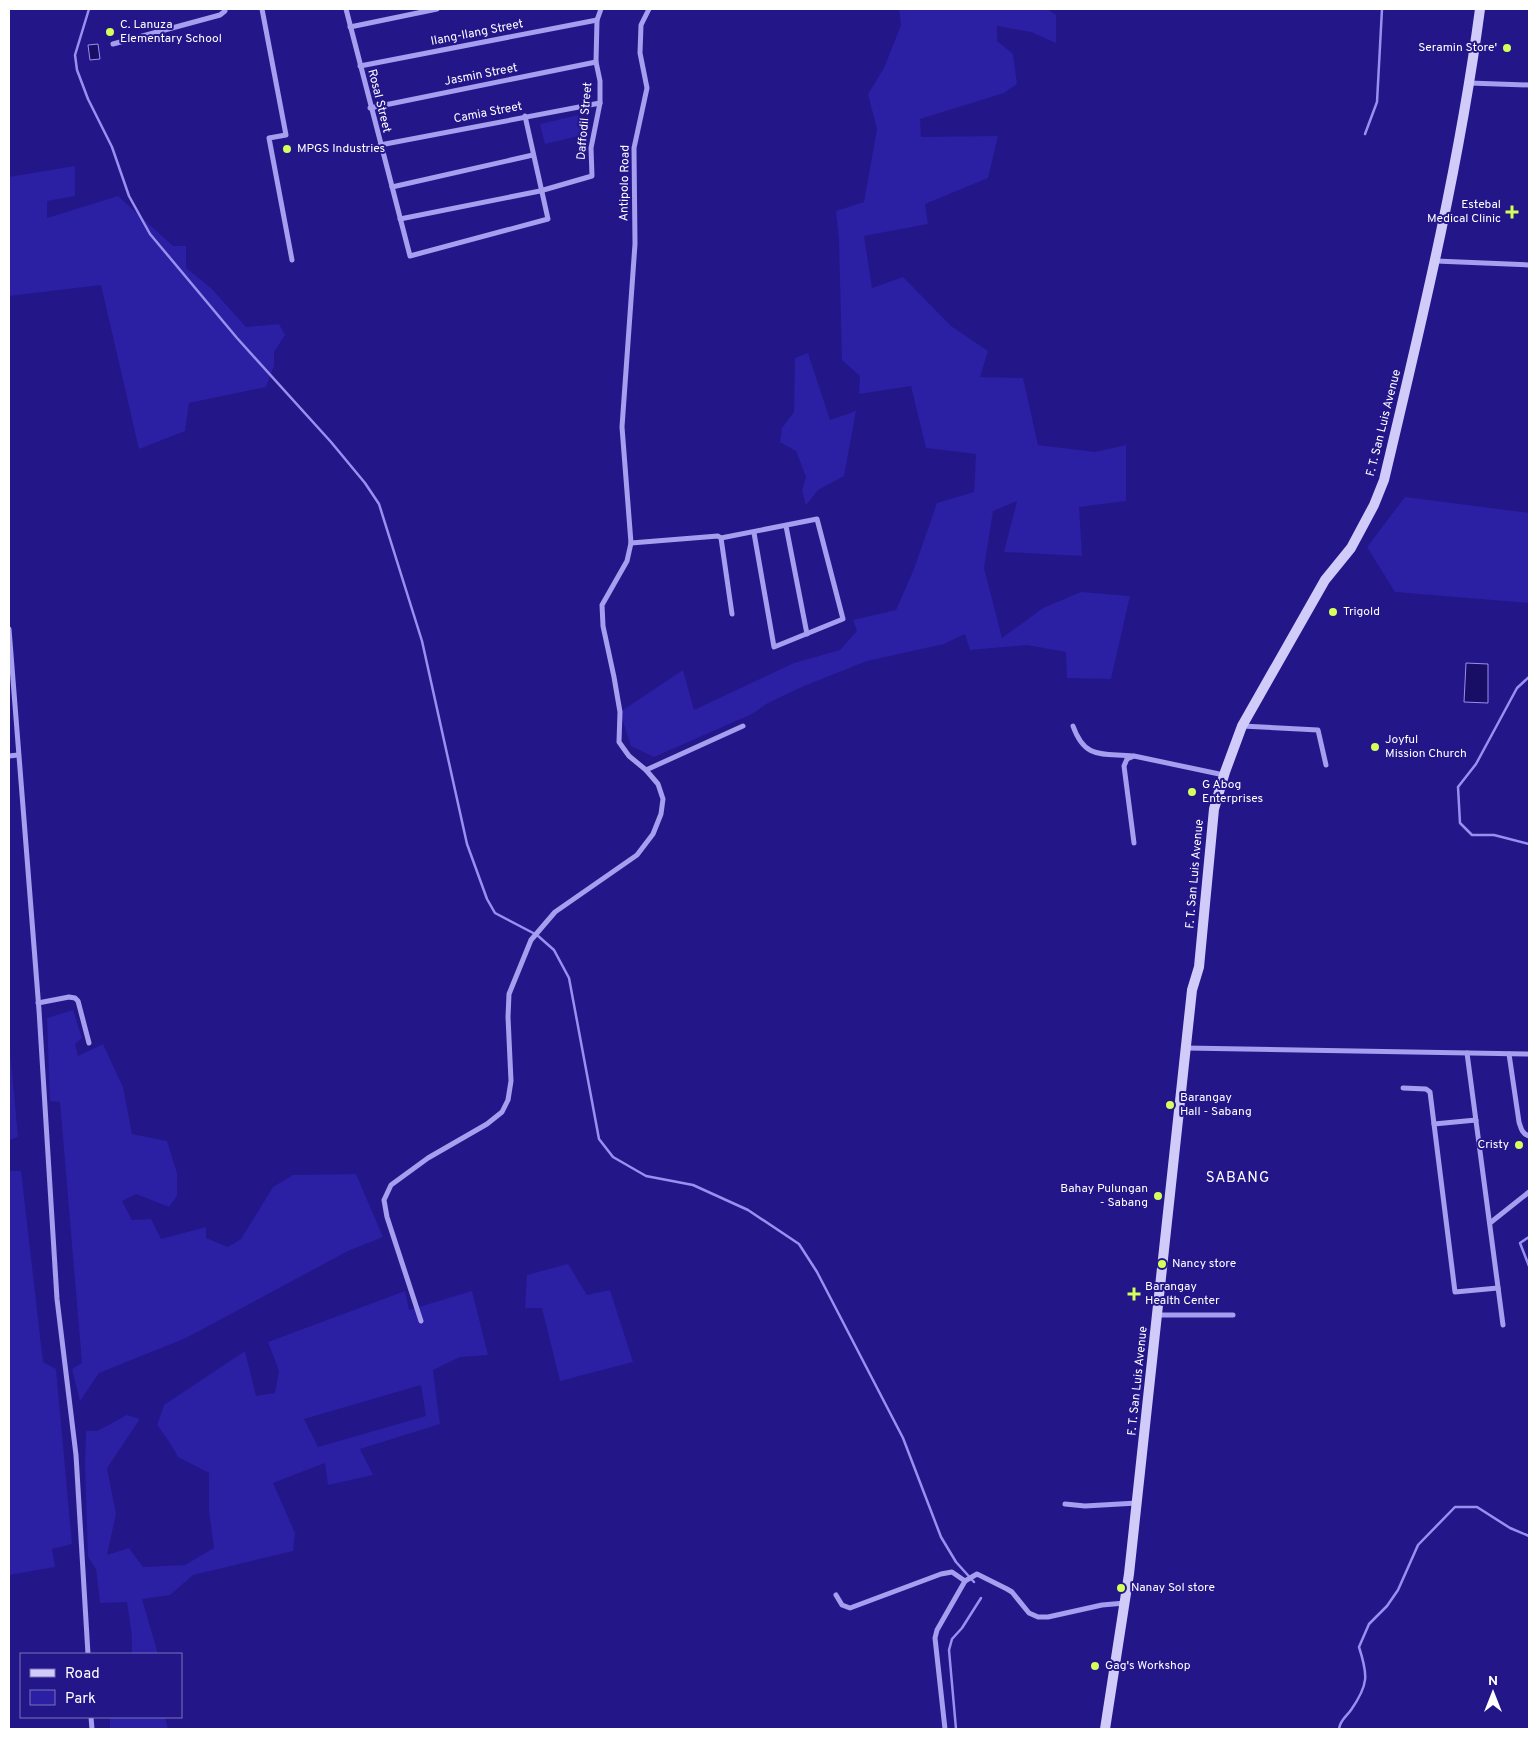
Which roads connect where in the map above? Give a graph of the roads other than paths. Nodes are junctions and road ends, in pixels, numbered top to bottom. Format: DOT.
graph roads {
  1 [pos="262,9"];
  2 [pos="346,9"];
  3 [pos="437,9"];
  4 [pos="602,9"];
  5 [pos="649,9"];
  6 [pos="1480,9"];
  7 [pos="225,10"];
  8 [pos="597,20"];
  9 [pos="350,27"];
  10 [pos="113,44"];
  11 [pos="596,62"];
  12 [pos="360,66"];
  13 [pos="1468,83"];
  14 [pos="1529,85"];
  15 [pos="600,103"];
  16 [pos="370,108"];
  17 [pos="525,116"];
  18 [pos="380,145"];
  19 [pos="533,155"];
  20 [pos="392,187"];
  21 [pos="540,190"];
  22 [pos="400,219"];
  23 [pos="292,260"];
  24 [pos="1436,261"];
  25 [pos="1529,264"];
  26 [pos="786,526"];
  27 [pos="754,533"];
  28 [pos="721,538"];
  29 [pos="631,544"];
  30 [pos="732,614"];
  31 [pos="9,629"];
  32 [pos="807,634"];
  33 [pos="744,726"];
  34 [pos="1073,726"];
  35 [pos="1242,726"];
  36 [pos="18,755"];
  37 [pos="9,756"];
  38 [pos="1134,756"];
  39 [pos="1326,764"];
  40 [pos="646,770"];
  41 [pos="1224,775"];
  42 [pos="1134,843"];
  43 [pos="38,1002"];
  44 [pos="89,1043"];
  45 [pos="1186,1048"];
  46 [pos="1467,1053"];
  47 [pos="1509,1054"];
  48 [pos="1529,1054"];
  49 [pos="1403,1088"];
  50 [pos="1476,1120"];
  51 [pos="1434,1124"];
  52 [pos="1529,1136"];
  53 [pos="1529,1192"];
  54 [pos="1490,1223"];
  55 [pos="1498,1288"];
  56 [pos="1156,1315"];
  57 [pos="1233,1315"];
  58 [pos="421,1322"];
  59 [pos="1503,1325"];
  60 [pos="1137,1503"];
  61 [pos="1065,1504"];
  62 [pos="965,1581"];
  63 [pos="836,1595"];
  64 [pos="1125,1603"];
  65 [pos="88,1653"];
  66 [pos="945,1729"];
  67 [pos="1105,1729"];
  1 -- 23 [label="street"];
  2 -- 9 [label="street, Rosal Street"];
  3 -- 9 [label="street"];
  4 -- 8 [label="street, Daffodil Street"];
  5 -- 29 [label="street, Antipolo Road"];
  6 -- 13 [label="main road, F. T. San Luis Avenue"];
  7 -- 10 [label="street"];
  8 -- 11 [label="street, Daffodil Street"];
  8 -- 12 [label="street, Ilang-Ilang Street"];
  9 -- 12 [label="street, Rosal Street"];
  11 -- 15 [label="street, Daffodil Street"];
  11 -- 16 [label="street, Jasmin Street"];
  12 -- 16 [label="street, Rosal Street"];
  13 -- 14 [label="street"];
  13 -- 24 [label="main road, F. T. San Luis Avenue"];
  15 -- 17 [label="street, Camia Street"];
  15 -- 21 [label="street, Daffodil Street"];
  16 -- 18 [label="street, Rosal Street"];
  17 -- 18 [label="street, Camia Street"];
  17 -- 19 [label="street"];
  18 -- 20 [label="street, Rosal Street"];
  19 -- 20 [label="street"];
  19 -- 21 [label="street"];
  20 -- 22 [label="street, Rosal Street"];
  21 -- 22 [label="street"];
  21 -- 22 [label="street, Rosal Street"];
  24 -- 25 [label="street"];
  24 -- 35 [label="main road, F. T. San Luis Avenue"];
  26 -- 27 [label="street"];
  26 -- 32 [label="street"];
  26 -- 32 [label="street"];
  27 -- 28 [label="street"];
  27 -- 32 [label="street"];
  28 -- 29 [label="street"];
  28 -- 30 [label="street"];
  29 -- 40 [label="street"];
  31 -- 36 [label="street"];
  33 -- 40 [label="street"];
  34 -- 38 [label="street"];
  35 -- 39 [label="street"];
  35 -- 41 [label="main road, F. T. San Luis Avenue"];
  36 -- 37 [label="street"];
  36 -- 43 [label="street"];
  38 -- 41 [label="street"];
  38 -- 42 [label="street"];
  40 -- 58 [label="street"];
  41 -- 45 [label="main road, F. T. San Luis Avenue"];
  43 -- 44 [label="street"];
  43 -- 65 [label="street"];
  45 -- 46 [label="street"];
  45 -- 56 [label="main road, F. T. San Luis Avenue"];
  46 -- 47 [label="street"];
  46 -- 50 [label="street"];
  47 -- 48 [label="street"];
  47 -- 52 [label="street"];
  49 -- 51 [label="street"];
  50 -- 51 [label="street"];
  50 -- 54 [label="street"];
  51 -- 55 [label="street"];
  53 -- 54 [label="street"];
  54 -- 55 [label="street"];
  55 -- 59 [label="street"];
  56 -- 57 [label="street"];
  56 -- 60 [label="main road, F. T. San Luis Avenue"];
  60 -- 61 [label="street"];
  60 -- 64 [label="main road, F. T. San Luis Avenue"];
  62 -- 63 [label="street"];
  62 -- 64 [label="street"];
  62 -- 66 [label="street"];
  64 -- 67 [label="main road, F. T. San Luis Avenue"];
}
